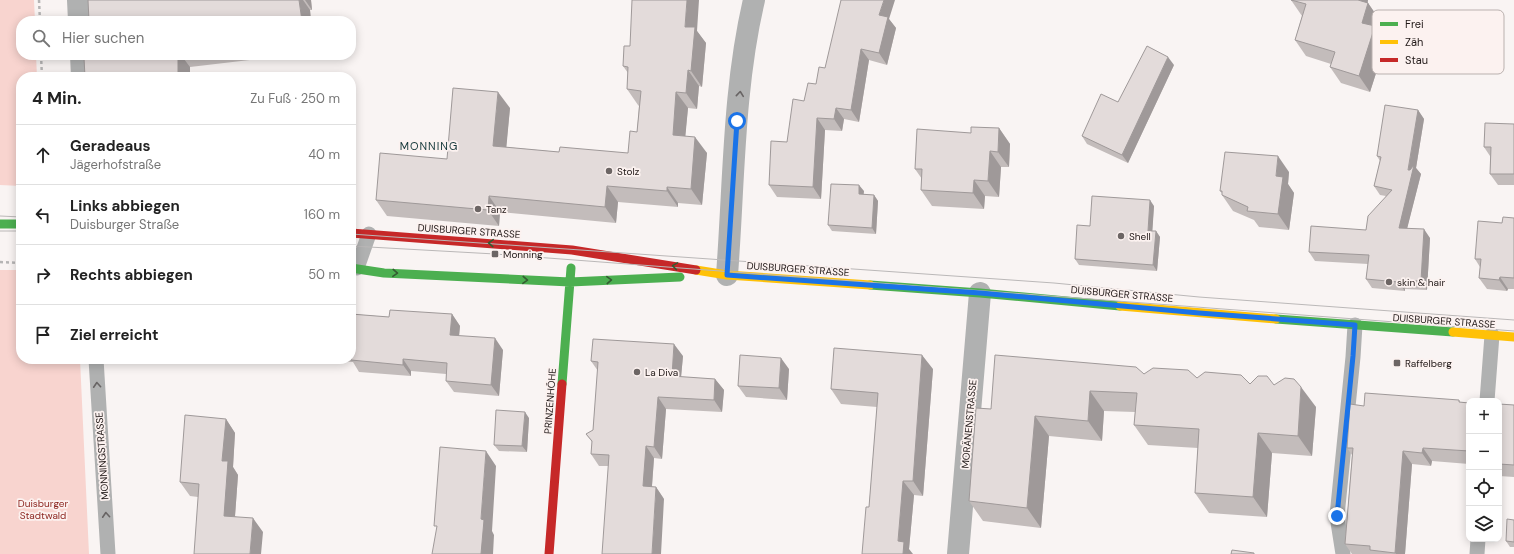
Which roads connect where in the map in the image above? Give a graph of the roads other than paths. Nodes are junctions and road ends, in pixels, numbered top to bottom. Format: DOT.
graph roads {
  1 [pos="78,0"];
  2 [pos="754,0"];
  3 [pos="79,16"];
  4 [pos="81,60"];
  5 [pos="82,72"];
  6 [pos="0,224"];
  7 [pos="16,224"];
  8 [pos="356,233"];
  9 [pos="369,234"];
  10 [pos="572,250"];
  11 [pos="356,263"];
  12 [pos="356,268"];
  13 [pos="727,275"];
  14 [pos="570,282"];
  15 [pos="980,293"];
  16 [pos="1355,325"];
  17 [pos="1492,335"];
  18 [pos="1514,336"];
  19 [pos="96,364"];
  20 [pos="1487,398"];
  21 [pos="1478,542"];
  22 [pos="108,554"];
  23 [pos="549,554"];
  24 [pos="958,554"];
  25 [pos="1343,554"];
  26 [pos="1477,554"];
  1 -- 3 [label="street"];
  13 -- 2 [label="street, one-way"];
  4 -- 5 [label="street"];
  6 -- 7 [label="main road"];
  8 -- 9 [label="main road, DUISBURGER STRASSE"];
  10 -- 9 [label="main road, DUISBURGER STRASSE, one-way"];
  9 -- 11 [label="lane"];
  13 -- 10 [label="main road, DUISBURGER STRASSE, one-way"];
  10 -- 14 [label="main road, PRINZENHÖHE"];
  12 -- 14 [label="main road, DUISBURGER STRASSE, one-way"];
  14 -- 13 [label="main road, DUISBURGER STRASSE, one-way"];
  13 -- 15 [label="main road, DUISBURGER STRASSE"];
  14 -- 23 [label="main road, PRINZENHÖHE"];
  15 -- 16 [label="main road, DUISBURGER STRASSE"];
  15 -- 24 [label="street, MORÄNENSTRASSE"];
  16 -- 17 [label="main road, DUISBURGER STRASSE"];
  16 -- 25 [label="lane"];
  17 -- 18 [label="main road, DUISBURGER STRASSE"];
  17 -- 20 [label="lane"];
  22 -- 19 [label="lane, MONNINGSTRASSE, one-way"];
  21 -- 26 [label="lane"];
}
